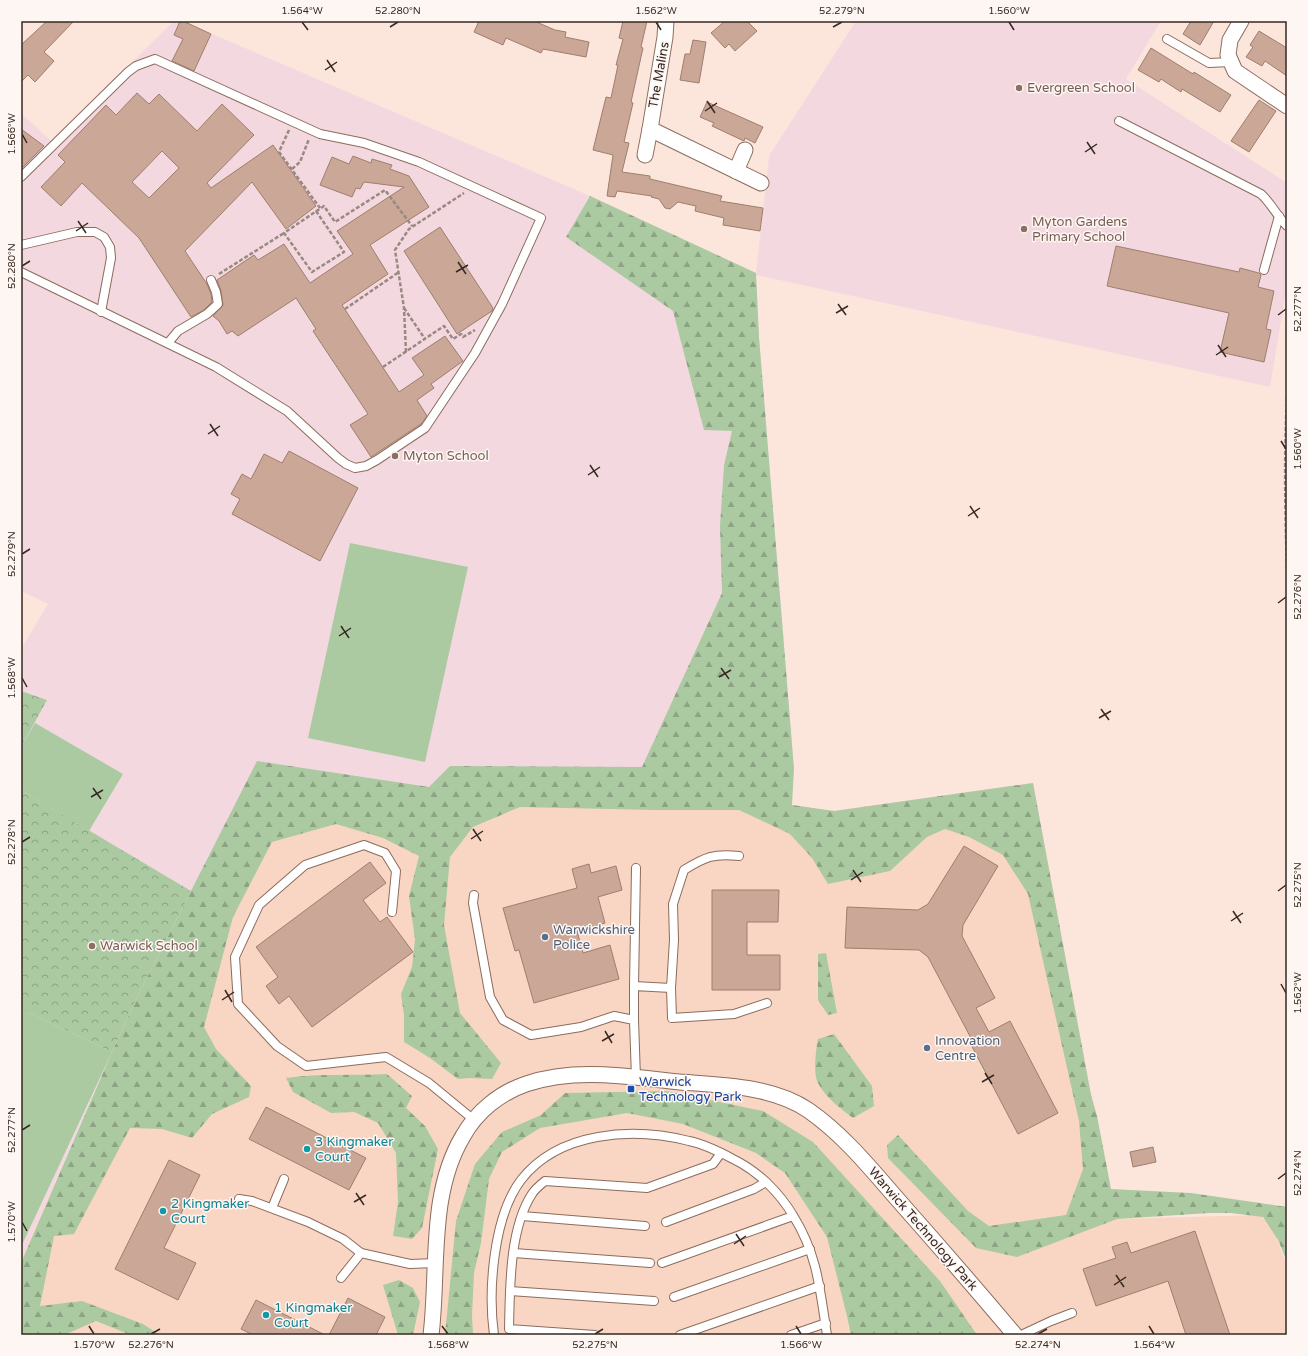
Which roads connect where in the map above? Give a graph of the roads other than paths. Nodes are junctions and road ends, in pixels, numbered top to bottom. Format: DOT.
graph roads {
  1 [pos="666,21"];
  2 [pos="1241,21"];
  3 [pos="1167,39"];
  4 [pos="1231,62"];
  5 [pos="1287,106"];
  6 [pos="1119,121"];
  7 [pos="650,129"];
  8 [pos="745,150"];
  9 [pos="645,155"];
  10 [pos="736,170"];
  11 [pos="21,177"];
  12 [pos="761,183"];
  13 [pos="1279,216"];
  14 [pos="1287,226"];
  15 [pos="21,245"];
  16 [pos="1264,270"];
  17 [pos="21,272"];
  18 [pos="211,280"];
  19 [pos="101,312"];
  20 [pos="168,343"];
  21 [pos="739,856"];
  22 [pos="636,868"];
  23 [pos="474,895"];
  24 [pos="392,912"];
  25 [pos="634,986"];
  26 [pos="671,988"];
  27 [pos="767,1004"];
  28 [pos="634,1020"];
  29 [pos="636,1078"];
  30 [pos="474,1120"];
  31 [pos="721,1153"];
  32 [pos="284,1179"];
  33 [pos="766,1182"];
  34 [pos="239,1199"];
  35 [pos="272,1208"];
  36 [pos="522,1216"];
  37 [pos="793,1216"];
  38 [pos="666,1222"];
  39 [pos="645,1226"];
  40 [pos="810,1249"];
  41 [pos="360,1253"];
  42 [pos="514,1254"];
  43 [pos="435,1263"];
  44 [pos="650,1263"];
  45 [pos="662,1263"];
  46 [pos="341,1278"];
  47 [pos="820,1286"];
  48 [pos="510,1291"];
  49 [pos="674,1297"];
  50 [pos="654,1301"];
  51 [pos="1072,1314"];
  52 [pos="826,1323"];
  53 [pos="431,1335"];
  54 [pos="494,1335"];
  55 [pos="595,1335"];
  56 [pos="680,1335"];
  57 [pos="791,1335"];
  58 [pos="827,1335"];
  59 [pos="1015,1335"];
  60 [pos="1021,1335"];
  1 -- 7 [label="street, The Malins"];
  2 -- 4 [label="street"];
  3 -- 4 [label="lane"];
  4 -- 5 [label="street"];
  6 -- 13 [label="lane"];
  7 -- 9 [label="street, The Malins"];
  7 -- 10 [label="street"];
  8 -- 10 [label="street"];
  10 -- 12 [label="street"];
  11 -- 20 [label="lane"];
  13 -- 14 [label="lane"];
  13 -- 16 [label="lane"];
  15 -- 19 [label="lane"];
  17 -- 19 [label="lane"];
  18 -- 20 [label="lane"];
  19 -- 20 [label="lane"];
  21 -- 26 [label="lane"];
  22 -- 25 [label="lane"];
  23 -- 28 [label="lane"];
  24 -- 30 [label="lane"];
  25 -- 26 [label="lane"];
  25 -- 28 [label="lane"];
  26 -- 27 [label="lane"];
  28 -- 29 [label="lane"];
  29 -- 30 [label="street, Warwick Technology Park"];
  29 -- 59 [label="street, Warwick Technology Park"];
  30 -- 43 [label="street, Warwick Technology Park"];
  31 -- 33 [label="lane"];
  31 -- 36 [label="lane"];
  31 -- 54 [label="lane"];
  32 -- 35 [label="lane"];
  33 -- 37 [label="lane"];
  33 -- 38 [label="lane"];
  34 -- 35 [label="lane"];
  35 -- 41 [label="lane"];
  36 -- 39 [label="lane"];
  36 -- 42 [label="lane"];
  37 -- 40 [label="lane"];
  37 -- 45 [label="lane"];
  40 -- 47 [label="lane"];
  40 -- 49 [label="lane"];
  41 -- 43 [label="lane"];
  41 -- 46 [label="lane"];
  42 -- 44 [label="lane"];
  42 -- 48 [label="lane"];
  43 -- 53 [label="street, Warwick Technology Park"];
  47 -- 52 [label="lane"];
  47 -- 56 [label="lane"];
  48 -- 50 [label="lane"];
  48 -- 55 [label="lane"];
  51 -- 60 [label="lane"];
  52 -- 57 [label="lane"];
  52 -- 58 [label="lane"];
}
